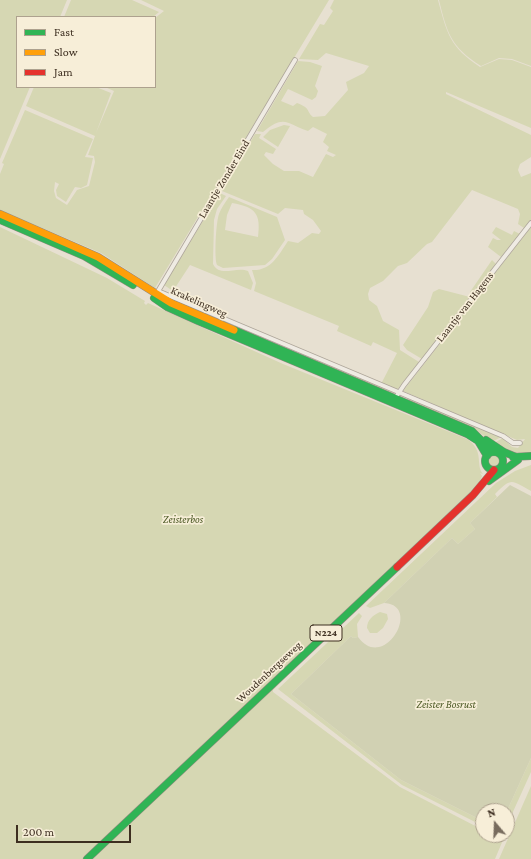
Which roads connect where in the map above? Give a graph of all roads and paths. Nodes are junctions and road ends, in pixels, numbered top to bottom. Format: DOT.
graph roads {
  1 [pos="295,60"];
  2 [pos="0,214"];
  3 [pos="0,220"];
  4 [pos="531,223"];
  5 [pos="155,294"];
  6 [pos="396,397"];
  7 [pos="481,437"];
  8 [pos="520,443"];
  9 [pos="490,454"];
  10 [pos="531,457"];
  11 [pos="517,458"];
  12 [pos="503,460"];
  13 [pos="487,466"];
  14 [pos="494,470"];
  15 [pos="482,483"];
  16 [pos="475,492"];
  17 [pos="87,859"];
  1 -- 5 [label="street, Laantje Zonder Eind"];
  2 -- 5 [label="main road, Krakelingweg"];
  3 -- 5 [label="main road, Krakelingweg"];
  4 -- 6 [label="street, Laantje van Hagens"];
  5 -- 6 [label="main road, Krakelingweg"];
  6 -- 7 [label="main road, Krakelingweg"];
  6 -- 8 [label="street, Krakelingweg"];
  6 -- 9 [label="main road, Krakelingweg"];
  7 -- 9 [label="main road, Krakelingweg"];
  7 -- 11 [label="main road"];
  9 -- 12 [label="main road, N224"];
  9 -- 13 [label="main road, N224"];
  10 -- 11 [label="main road, N224"];
  11 -- 12 [label="main road, N224"];
  11 -- 16 [label="main road, N224"];
  12 -- 14 [label="main road, N224"];
  13 -- 14 [label="main road"];
  13 -- 15 [label="main road, Woudenbergseweg / N224"];
  14 -- 15 [label="main road, Woudenbergseweg / N224"];
  15 -- 16 [label="main road, Woudenbergseweg / N224"];
  16 -- 17 [label="main road, Woudenbergseweg / N224"];
}
